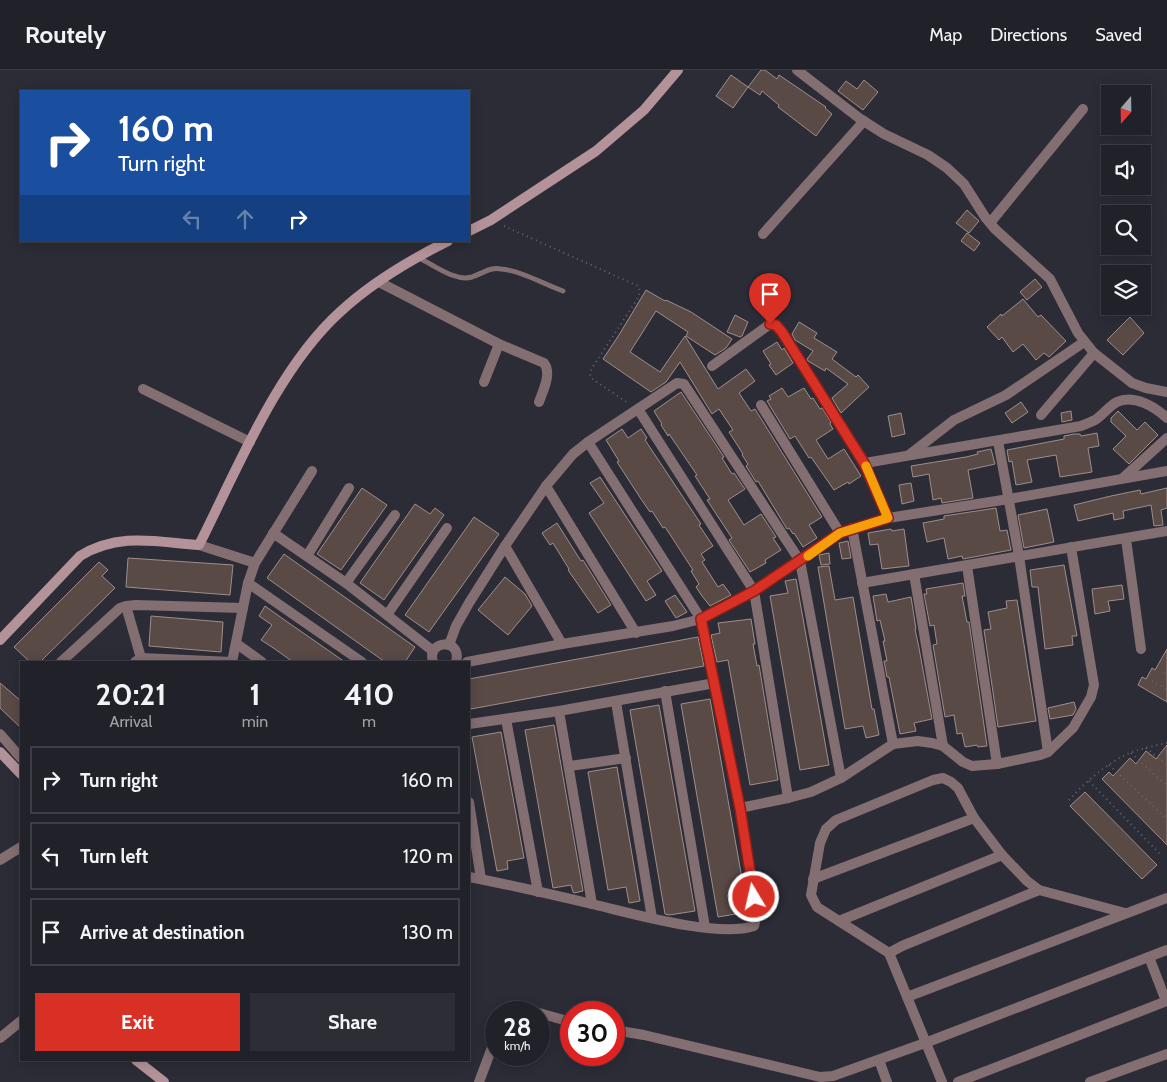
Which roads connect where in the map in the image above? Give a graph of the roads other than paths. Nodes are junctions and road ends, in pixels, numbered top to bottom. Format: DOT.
graph roads {
  1 [pos="678,70"];
  2 [pos="797,70"];
  3 [pos="1083,109"];
  4 [pos="864,121"];
  5 [pos="990,223"];
  6 [pos="470,230"];
  7 [pos="763,234"];
  8 [pos="446,242"];
  9 [pos="419,258"];
  10 [pos="379,282"];
  11 [pos="563,291"];
  12 [pos="1084,342"];
  13 [pos="499,344"];
  14 [pos="1094,353"];
  15 [pos="712,366"];
  16 [pos="484,382"];
  17 [pos="143,389"];
  18 [pos="1167,392"];
  19 [pos="539,402"];
  20 [pos="761,405"];
  21 [pos="638,409"];
  22 [pos="1041,415"];
  23 [pos="1167,418"];
  24 [pos="1167,438"];
  25 [pos="998,441"];
  26 [pos="250,442"];
  27 [pos="588,442"];
  28 [pos="908,456"];
  29 [pos="864,463"];
  30 [pos="312,471"];
  31 [pos="1167,471"];
  32 [pos="1122,479"];
  33 [pos="546,486"];
  34 [pos="349,488"];
  35 [pos="1009,499"];
  36 [pos="395,515"];
  37 [pos="888,518"];
  38 [pos="447,528"];
  39 [pos="852,528"];
  40 [pos="1167,531"];
  41 [pos="273,532"];
  42 [pos="840,533"];
  43 [pos="1126,539"];
  44 [pos="199,545"];
  45 [pos="505,546"];
  46 [pos="1071,548"];
  47 [pos="307,556"];
  48 [pos="1019,556"];
  49 [pos="800,561"];
  50 [pos="255,564"];
  51 [pos="967,566"];
  52 [pos="914,574"];
  53 [pos="248,583"];
  54 [pos="346,583"];
  55 [pos="862,583"];
  56 [pos="754,591"];
  57 [pos="126,606"];
  58 [pos="243,608"];
  59 [pos="387,615"];
  60 [pos="701,619"];
  61 [pos="636,633"];
  62 [pos="0,640"];
  63 [pos="237,644"];
  64 [pos="562,644"];
  65 [pos="449,645"];
  66 [pos="1141,649"];
  67 [pos="433,651"];
  68 [pos="138,660"];
  69 [pos="62,661"];
  70 [pos="185,661"];
  71 [pos="232,661"];
  72 [pos="261,661"];
  73 [pos="361,661"];
  74 [pos="432,661"];
  75 [pos="456,661"];
  76 [pos="470,661"];
  77 [pos="715,683"];
  78 [pos="665,692"];
  79 [pos="616,702"];
  80 [pos="559,711"];
  81 [pos="506,719"];
  82 [pos="470,724"];
  83 [pos="0,734"];
  84 [pos="893,744"];
  85 [pos="943,746"];
  86 [pos="0,752"];
  87 [pos="1048,752"];
  88 [pos="20,757"];
  89 [pos="626,758"];
  90 [pos="997,764"];
  91 [pos="570,766"];
  92 [pos="20,773"];
  93 [pos="841,778"];
  94 [pos="788,798"];
  95 [pos="470,808"];
  96 [pos="740,808"];
  97 [pos="974,818"];
  98 [pos="20,848"];
  99 [pos="1002,855"];
  100 [pos="0,860"];
  101 [pos="470,877"];
  102 [pos="481,879"];
  103 [pos="813,879"];
  104 [pos="1039,890"];
  105 [pos="538,892"];
  106 [pos="1167,898"];
  107 [pos="592,904"];
  108 [pos="1125,913"];
  109 [pos="652,918"];
  110 [pos="839,921"];
  111 [pos="705,927"];
  112 [pos="1167,950"];
  113 [pos="889,953"];
  114 [pos="1150,957"];
  115 [pos="907,997"];
  116 [pos="1167,1001"];
  117 [pos="20,1022"];
  118 [pos="625,1032"];
  119 [pos="0,1038"];
  120 [pos="925,1043"];
  121 [pos="1167,1054"];
  122 [pos="879,1060"];
  123 [pos="137,1061"];
  124 [pos="485,1066"];
  125 [pos="834,1079"];
  126 [pos="164,1082"];
  127 [pos="479,1082"];
  128 [pos="887,1082"];
  129 [pos="942,1082"];
  130 [pos="958,1082"];
  131 [pos="1090,1082"];
  1 -- 6 [label="street"];
  2 -- 4 [label="street"];
  3 -- 5 [label="street"];
  4 -- 5 [label="street"];
  4 -- 7 [label="street"];
  5 -- 12 [label="street"];
  8 -- 9 [label="street"];
  9 -- 10 [label="street"];
  9 -- 11 [label="lane"];
  10 -- 13 [label="street"];
  10 -- 26 [label="street"];
  12 -- 14 [label="street"];
  12 -- 28 [label="street"];
  13 -- 16 [label="street"];
  13 -- 19 [label="street"];
  14 -- 18 [label="street"];
  14 -- 22 [label="street"];
  15 -- 29 [label="street"];
  17 -- 26 [label="street"];
  20 -- 42 [label="street"];
  21 -- 27 [label="street"];
  21 -- 49 [label="street"];
  21 -- 56 [label="street"];
  23 -- 25 [label="street"];
  24 -- 32 [label="street"];
  25 -- 28 [label="street"];
  25 -- 35 [label="street"];
  26 -- 44 [label="street"];
  27 -- 33 [label="street"];
  27 -- 60 [label="street"];
  28 -- 29 [label="street"];
  29 -- 37 [label="street"];
  30 -- 41 [label="street"];
  31 -- 32 [label="street"];
  32 -- 35 [label="street"];
  33 -- 45 [label="street"];
  33 -- 61 [label="street"];
  34 -- 47 [label="street"];
  35 -- 37 [label="street"];
  35 -- 48 [label="street"];
  36 -- 54 [label="street"];
  37 -- 39 [label="street"];
  38 -- 59 [label="street"];
  39 -- 42 [label="street"];
  39 -- 55 [label="street"];
  40 -- 43 [label="street"];
  41 -- 47 [label="street"];
  41 -- 50 [label="street"];
  42 -- 49 [label="street"];
  43 -- 46 [label="street"];
  43 -- 66 [label="street"];
  44 -- 50 [label="street"];
  44 -- 62 [label="street"];
  45 -- 64 [label="street"];
  45 -- 65 [label="street"];
  46 -- 48 [label="street"];
  46 -- 87 [label="street"];
  47 -- 54 [label="street"];
  48 -- 51 [label="street"];
  48 -- 87 [label="street"];
  49 -- 56 [label="street"];
  49 -- 93 [label="street"];
  50 -- 53 [label="street"];
  51 -- 52 [label="street"];
  51 -- 90 [label="street"];
  52 -- 55 [label="street"];
  52 -- 85 [label="street"];
  53 -- 58 [label="street"];
  53 -- 73 [label="street"];
  54 -- 59 [label="street"];
  55 -- 84 [label="street"];
  56 -- 60 [label="street"];
  56 -- 94 [label="street"];
  57 -- 58 [label="street"];
  57 -- 68 [label="street"];
  57 -- 69 [label="street"];
  58 -- 63 [label="street"];
  59 -- 67 [label="street"];
  60 -- 61 [label="street"];
  60 -- 77 [label="street"];
  61 -- 64 [label="street"];
  63 -- 71 [label="street"];
  63 -- 72 [label="street"];
  64 -- 76 [label="street"];
  65 -- 67 [label="street"];
  65 -- 75 [label="street"];
  67 -- 74 [label="street"];
  68 -- 70 [label="street"];
  77 -- 78 [label="street"];
  77 -- 96 [label="street"];
  78 -- 79 [label="street"];
  78 -- 111 [label="street"];
  79 -- 80 [label="street"];
  79 -- 89 [label="street"];
  80 -- 81 [label="street"];
  80 -- 91 [label="street"];
  81 -- 82 [label="street"];
  81 -- 105 [label="street"];
  83 -- 88 [label="street"];
  84 -- 85 [label="street"];
  84 -- 93 [label="street"];
  85 -- 90 [label="street"];
  86 -- 92 [label="street"];
  87 -- 90 [label="street"];
  89 -- 91 [label="street"];
  89 -- 109 [label="street"];
  91 -- 107 [label="street"];
  93 -- 94 [label="street"];
  94 -- 96 [label="street"];
  95 -- 102 [label="street"];
  96 -- 111 [label="street"];
  97 -- 99 [label="street"];
  97 -- 103 [label="street"];
  97 -- 103 [label="street"];
  98 -- 100 [label="street"];
  99 -- 104 [label="street"];
  99 -- 110 [label="street"];
  101 -- 102 [label="street"];
  102 -- 105 [label="street"];
  103 -- 110 [label="street"];
  104 -- 108 [label="street"];
  104 -- 113 [label="street"];
  105 -- 107 [label="street"];
  106 -- 108 [label="street"];
  107 -- 109 [label="street"];
  108 -- 115 [label="street"];
  109 -- 111 [label="street"];
  110 -- 113 [label="street"];
  112 -- 114 [label="street"];
  113 -- 115 [label="street"];
  114 -- 116 [label="street"];
  114 -- 120 [label="street"];
  115 -- 120 [label="street"];
  116 -- 130 [label="street"];
  117 -- 119 [label="street"];
  118 -- 125 [label="street"];
  120 -- 122 [label="street"];
  120 -- 129 [label="street"];
  121 -- 131 [label="street"];
  122 -- 125 [label="street"];
  122 -- 128 [label="street"];
  123 -- 126 [label="street"];
  124 -- 127 [label="street"];
}
